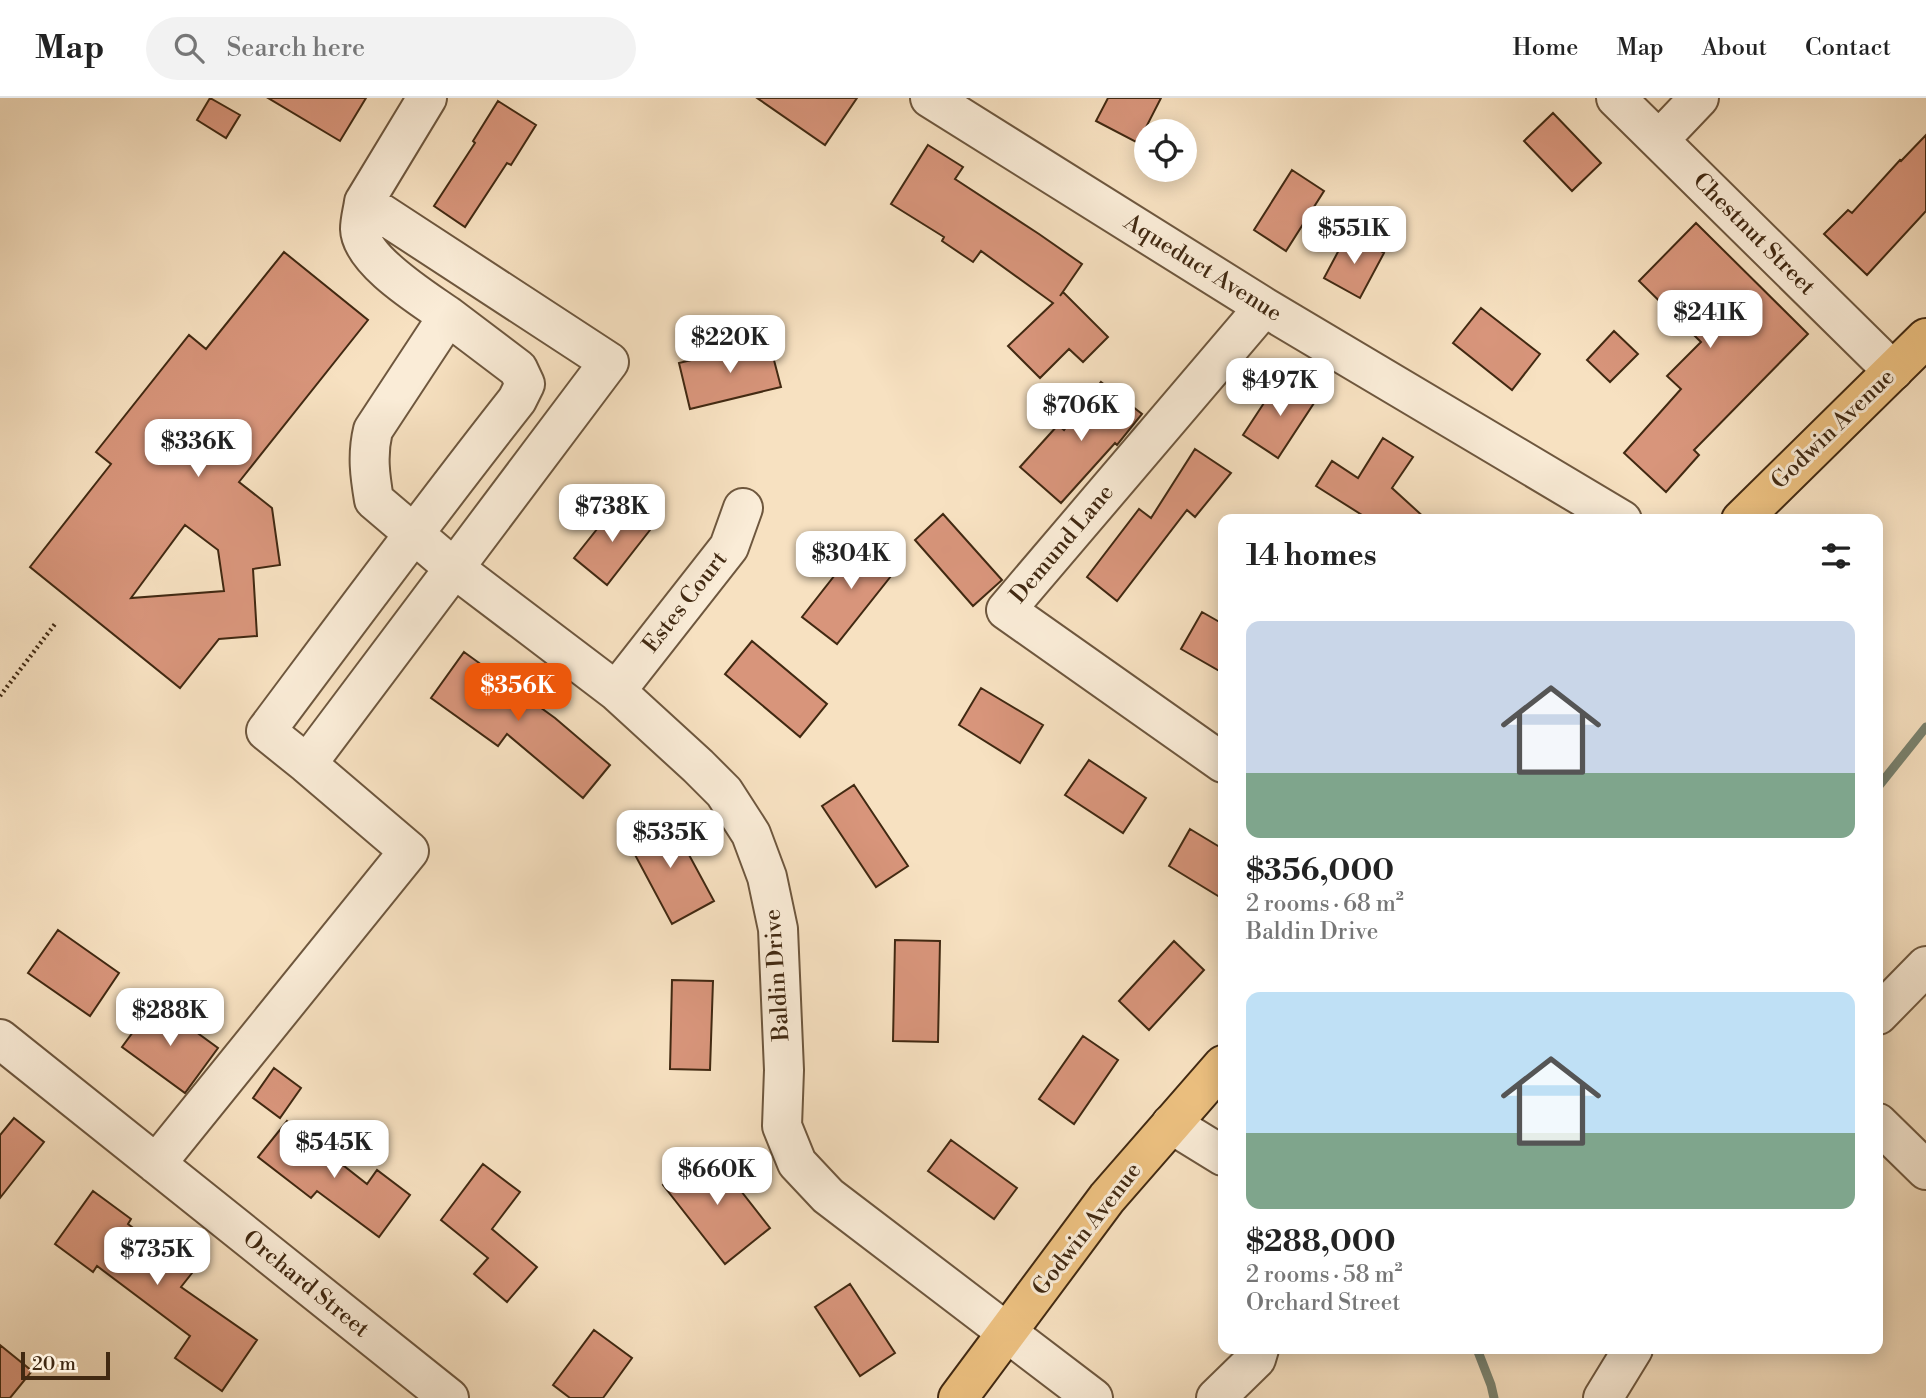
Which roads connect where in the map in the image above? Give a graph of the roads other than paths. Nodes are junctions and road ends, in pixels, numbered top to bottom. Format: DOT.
graph roads {
  1 [pos="427,98"];
  2 [pos="930,98"];
  3 [pos="1616,98"];
  4 [pos="1699,98"];
  5 [pos="1659,140"];
  6 [pos="372,187"];
  7 [pos="1264,307"];
  8 [pos="448,316"];
  9 [pos="1926,338"];
  10 [pos="1893,371"];
  11 [pos="743,508"];
  12 [pos="1612,514"];
  13 [pos="1747,514"];
  14 [pos="415,534"];
  15 [pos="454,568"];
  16 [pos="617,691"];
  17 [pos="1218,759"];
  18 [pos="307,764"];
  19 [pos="1926,966"];
  20 [pos="1883,1010"];
  21 [pos="0,1039"];
  22 [pos="1218,1071"];
  23 [pos="1171,1124"];
  24 [pos="1883,1128"];
  25 [pos="1218,1153"];
  26 [pos="156,1164"];
  27 [pos="1926,1170"];
  28 [pos="1007,1333"];
  29 [pos="1258,1354"];
  30 [pos="1630,1354"];
  31 [pos="449,1398"];
  32 [pos="958,1398"];
  33 [pos="1093,1398"];
  34 [pos="1216,1398"];
  35 [pos="1603,1398"];
  1 -- 6 [label="street"];
  2 -- 7 [label="street, Aqueduct Avenue"];
  3 -- 5 [label="street, Chestnut Street"];
  4 -- 5 [label="street"];
  5 -- 10 [label="street, Chestnut Street"];
  6 -- 8 [label="street"];
  6 -- 15 [label="street"];
  7 -- 12 [label="street, Aqueduct Avenue"];
  7 -- 17 [label="street, Demund Lane"];
  8 -- 14 [label="street, Baldin Drive"];
  8 -- 14 [label="street"];
  9 -- 10 [label="main road, Godwin Avenue"];
  10 -- 13 [label="main road, Godwin Avenue"];
  11 -- 16 [label="street, Estes Court"];
  14 -- 15 [label="street, Baldin Drive"];
  14 -- 18 [label="street"];
  15 -- 16 [label="street, Baldin Drive"];
  15 -- 18 [label="street"];
  16 -- 28 [label="street, Baldin Drive"];
  18 -- 26 [label="street"];
  19 -- 20 [label="street"];
  21 -- 26 [label="street, Orchard Street"];
  22 -- 23 [label="main road, Godwin Avenue"];
  23 -- 25 [label="street"];
  23 -- 28 [label="main road, Godwin Avenue"];
  24 -- 27 [label="street"];
  26 -- 31 [label="street, Orchard Street"];
  28 -- 32 [label="main road, Godwin Avenue"];
  28 -- 33 [label="street, Baldin Drive"];
  29 -- 34 [label="street"];
  30 -- 35 [label="street"];
}
